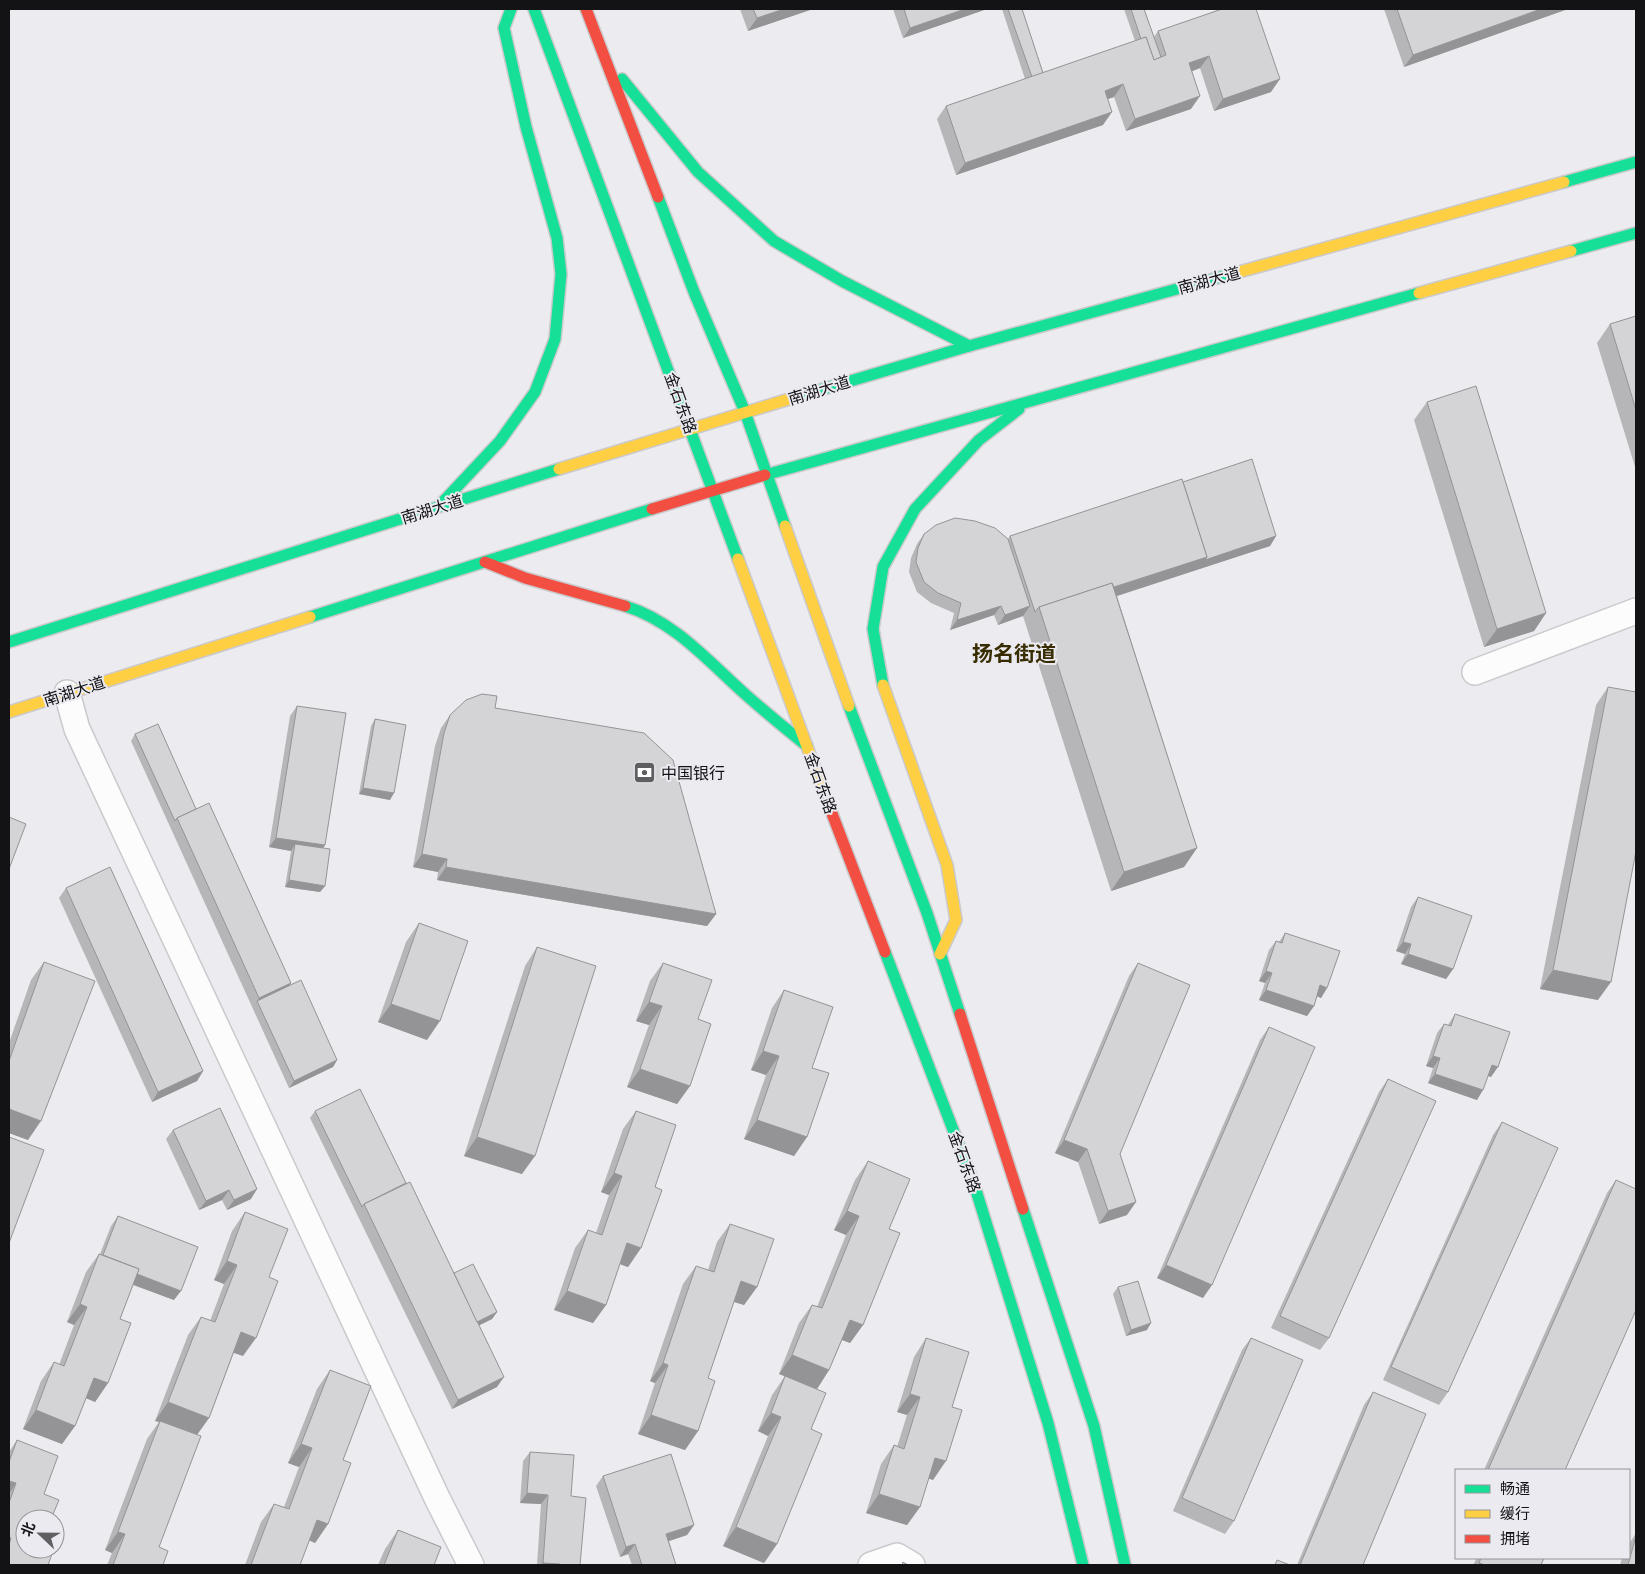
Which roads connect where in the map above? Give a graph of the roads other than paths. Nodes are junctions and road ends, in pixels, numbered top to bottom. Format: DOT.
graph roads {
  1 [pos="511,9"];
  2 [pos="534,9"];
  3 [pos="586,9"];
  4 [pos="606,59"];
  5 [pos="1636,162"];
  6 [pos="1636,233"];
  7 [pos="969,346"];
  8 [pos="1029,402"];
  9 [pos="745,412"];
  10 [pos="690,428"];
  11 [pos="767,475"];
  12 [pos="714,490"];
  13 [pos="438,507"];
  14 [pos="485,562"];
  15 [pos="1636,611"];
  16 [pos="9,642"];
  17 [pos="1476,672"];
  18 [pos="67,693"];
  19 [pos="9,712"];
  20 [pos="808,747"];
  21 [pos="940,954"];
  22 [pos="470,1565"];
  23 [pos="871,1565"];
  24 [pos="912,1565"];
  25 [pos="1082,1565"];
  26 [pos="1125,1565"];
  1 -- 13 [label="main road"];
  2 -- 10 [label="main road, 金石东路"];
  3 -- 4 [label="main road"];
  4 -- 7 [label="main road"];
  4 -- 9 [label="main road"];
  5 -- 7 [label="main road, 南湖大道"];
  6 -- 8 [label="main road, 南湖大道"];
  7 -- 9 [label="main road, 南湖大道"];
  8 -- 11 [label="main road, 南湖大道"];
  8 -- 21 [label="main road"];
  9 -- 10 [label="main road, 南湖大道"];
  9 -- 11 [label="main road"];
  10 -- 12 [label="main road, 金石东路"];
  10 -- 13 [label="main road, 南湖大道"];
  11 -- 12 [label="main road, 南湖大道"];
  11 -- 21 [label="main road"];
  12 -- 14 [label="main road, 南湖大道"];
  12 -- 20 [label="main road, 金石东路"];
  13 -- 16 [label="main road, 南湖大道"];
  14 -- 18 [label="main road, 南湖大道"];
  14 -- 20 [label="main road"];
  15 -- 17 [label="street"];
  18 -- 19 [label="main road, 南湖大道"];
  18 -- 22 [label="street"];
  20 -- 25 [label="main road, 金石东路"];
  21 -- 26 [label="main road"];
  23 -- 24 [label="street"];
}
